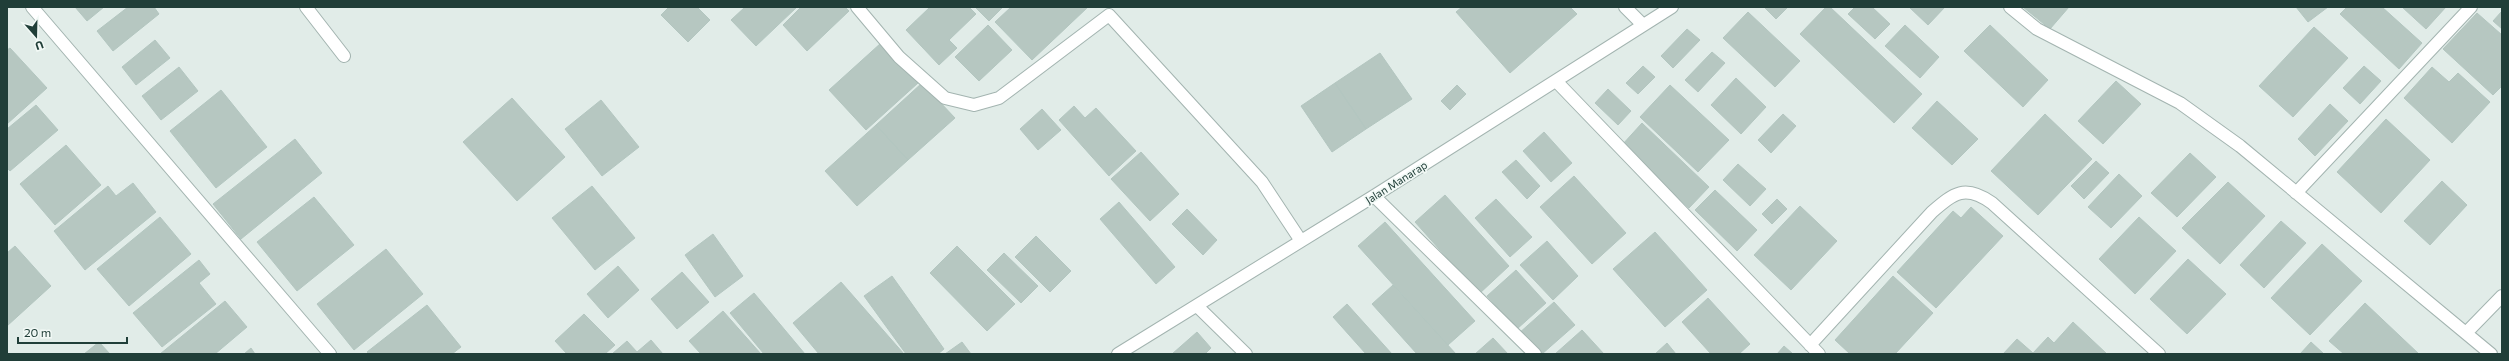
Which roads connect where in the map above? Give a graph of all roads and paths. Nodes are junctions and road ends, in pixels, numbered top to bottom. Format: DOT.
graph roads {
  1 [pos="32,7"];
  2 [pos="306,7"];
  3 [pos="857,7"];
  4 [pos="1625,7"];
  5 [pos="1672,7"];
  6 [pos="2010,7"];
  7 [pos="2471,7"];
  8 [pos="1106,11"];
  9 [pos="1643,25"];
  10 [pos="344,56"];
  11 [pos="1556,81"];
  12 [pos="2296,193"];
  13 [pos="1374,196"];
  14 [pos="1301,241"];
  15 [pos="2502,296"];
  16 [pos="1197,306"];
  17 [pos="2466,333"];
  18 [pos="1810,345"];
  19 [pos="330,354"];
  20 [pos="1118,354"];
  21 [pos="1246,354"];
  22 [pos="1535,354"];
  23 [pos="1820,354"];
  24 [pos="2159,354"];
  25 [pos="2491,354"];
  1 -- 19 [label="street"];
  2 -- 10 [label="street"];
  3 -- 8 [label="street"];
  4 -- 9 [label="street"];
  5 -- 9 [label="street, Jalan Manarap"];
  6 -- 12 [label="street"];
  7 -- 12 [label="street"];
  8 -- 14 [label="street"];
  9 -- 11 [label="street, Jalan Manarap"];
  11 -- 13 [label="street, Jalan Manarap"];
  11 -- 18 [label="street"];
  12 -- 17 [label="street"];
  13 -- 14 [label="street, Jalan Manarap"];
  13 -- 22 [label="street"];
  14 -- 16 [label="street, Jalan Manarap"];
  15 -- 17 [label="street"];
  16 -- 20 [label="street, Jalan Manarap"];
  16 -- 21 [label="street"];
  17 -- 25 [label="street"];
  18 -- 23 [label="street"];
  18 -- 24 [label="street"];
}
